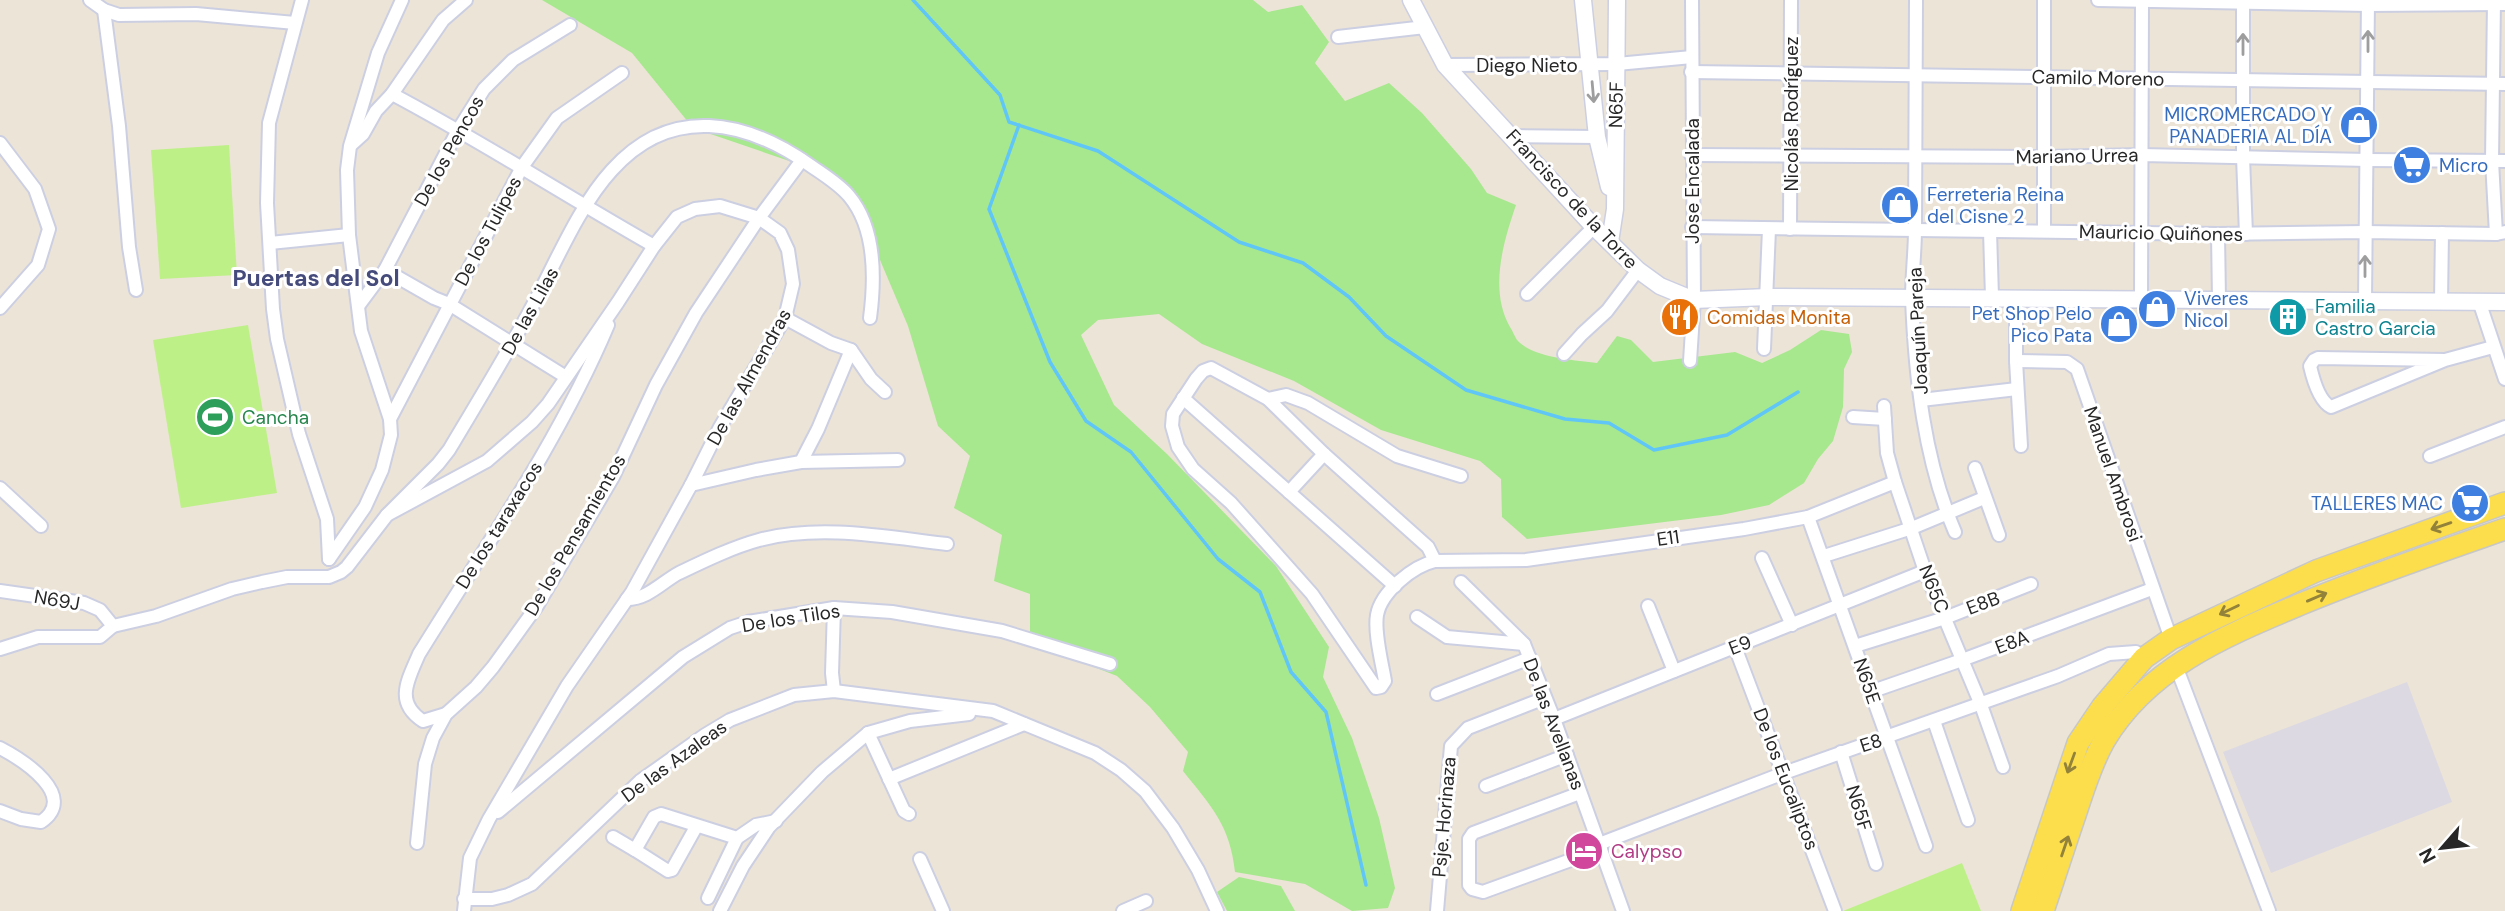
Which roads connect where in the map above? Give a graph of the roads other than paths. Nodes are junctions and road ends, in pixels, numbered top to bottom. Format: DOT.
graph roads {
  1 [pos="90,0"];
  2 [pos="302,0"];
  3 [pos="402,0"];
  4 [pos="466,0"];
  5 [pos="1411,0"];
  6 [pos="1583,0"];
  7 [pos="1617,0"];
  8 [pos="1692,0"];
  9 [pos="1791,0"];
  10 [pos="1916,0"];
  11 [pos="2044,0"];
  12 [pos="2098,0"];
  13 [pos="2142,0"];
  14 [pos="2243,1"];
  15 [pos="2368,2"];
  16 [pos="2498,3"];
  17 [pos="104,10"];
  18 [pos="295,23"];
  19 [pos="570,25"];
  20 [pos="1425,27"];
  21 [pos="1338,37"];
  22 [pos="1692,57"];
  23 [pos="1617,64"];
  24 [pos="1445,65"];
  25 [pos="1591,65"];
  26 [pos="1692,72"];
  27 [pos="622,73"];
  28 [pos="1791,73"];
  29 [pos="1915,75"];
  30 [pos="2043,77"];
  31 [pos="2142,79"];
  32 [pos="2243,80"];
  33 [pos="2368,82"];
  34 [pos="2499,84"];
  35 [pos="392,94"];
  36 [pos="457,132"];
  37 [pos="1512,136"];
  38 [pos="1597,137"];
  39 [pos="0,143"];
  40 [pos="350,146"];
  41 [pos="1691,155"];
  42 [pos="1791,155"];
  43 [pos="1915,155"];
  44 [pos="2142,155"];
  45 [pos="2044,157"];
  46 [pos="2243,158"];
  47 [pos="802,160"];
  48 [pos="2368,160"];
  49 [pos="2499,161"];
  50 [pos="522,167"];
  51 [pos="586,207"];
  52 [pos="1615,209"];
  53 [pos="759,218"];
  54 [pos="1594,227"];
  55 [pos="1692,227"];
  56 [pos="1769,229"];
  57 [pos="1790,229"];
  58 [pos="1915,230"];
  59 [pos="1990,231"];
  60 [pos="2044,231"];
  61 [pos="2141,232"];
  62 [pos="2365,232"];
  63 [pos="2442,233"];
  64 [pos="2501,233"];
  65 [pos="2218,234"];
  66 [pos="2246,234"];
  67 [pos="349,235"];
  68 [pos="270,243"];
  69 [pos="1610,243"];
  70 [pos="654,246"];
  71 [pos="385,270"];
  72 [pos="1638,270"];
  73 [pos="136,290"];
  74 [pos="1527,294"];
  75 [pos="1768,296"];
  76 [pos="1912,297"];
  77 [pos="1992,298"];
  78 [pos="2017,298"];
  79 [pos="2141,299"];
  80 [pos="2219,299"];
  81 [pos="1694,300"];
  82 [pos="2365,301"];
  83 [pos="2441,301"];
  84 [pos="2479,301"];
  85 [pos="618,302"];
  86 [pos="2505,302"];
  87 [pos="449,304"];
  88 [pos="359,305"];
  89 [pos="0,308"];
  90 [pos="785,318"];
  91 [pos="870,318"];
  92 [pos="512,344"];
  93 [pos="2493,347"];
  94 [pos="1764,349"];
  95 [pos="851,350"];
  96 [pos="1564,354"];
  97 [pos="2445,360"];
  98 [pos="1690,361"];
  99 [pos="2016,361"];
  100 [pos="566,377"];
  101 [pos="2505,379"];
  102 [pos="2017,389"];
  103 [pos="885,392"];
  104 [pos="1183,398"];
  105 [pos="1268,398"];
  106 [pos="1921,400"];
  107 [pos="1853,417"];
  108 [pos="390,419"];
  109 [pos="2505,427"];
  110 [pos="2021,446"];
  111 [pos="1324,454"];
  112 [pos="2430,456"];
  113 [pos="898,460"];
  114 [pos="801,462"];
  115 [pos="1975,468"];
  116 [pos="1461,476"];
  117 [pos="1895,482"];
  118 [pos="691,485"];
  119 [pos="0,488"];
  120 [pos="1289,492"];
  121 [pos="1984,498"];
  122 [pos="2505,503"];
  123 [pos="1947,514"];
  124 [pos="387,515"];
  125 [pos="1808,517"];
  126 [pos="41,526"];
  127 [pos="1912,528"];
  128 [pos="2505,529"];
  129 [pos="1955,532"];
  130 [pos="1999,536"];
  131 [pos="947,544"];
  132 [pos="1824,556"];
  133 [pos="1762,558"];
  134 [pos="329,559"];
  135 [pos="1435,561"];
  136 [pos="1925,571"];
  137 [pos="329,577"];
  138 [pos="1461,582"];
  139 [pos="2031,584"];
  140 [pos="1395,586"];
  141 [pos="2152,589"];
  142 [pos="0,591"];
  143 [pos="627,599"];
  144 [pos="1648,606"];
  145 [pos="1841,606"];
  146 [pos="834,608"];
  147 [pos="1417,617"];
  148 [pos="1945,618"];
  149 [pos="1792,625"];
  150 [pos="113,626"];
  151 [pos="2171,639"];
  152 [pos="1524,644"];
  153 [pos="1855,646"];
  154 [pos="1735,647"];
  155 [pos="0,649"];
  156 [pos="2144,657"];
  157 [pos="1530,658"];
  158 [pos="1962,660"];
  159 [pos="1110,664"];
  160 [pos="2176,666"];
  161 [pos="1674,671"];
  162 [pos="834,691"];
  163 [pos="1870,692"];
  164 [pos="1437,694"];
  165 [pos="1545,698"];
  166 [pos="1980,705"];
  167 [pos="993,711"];
  168 [pos="446,714"];
  169 [pos="1554,719"];
  170 [pos="1934,721"];
  171 [pos="1024,724"];
  172 [pos="868,733"];
  173 [pos="1888,737"];
  174 [pos="0,748"];
  175 [pos="1841,752"];
  176 [pos="1567,755"];
  177 [pos="2003,767"];
  178 [pos="1784,773"];
  179 [pos="889,779"];
  180 [pos="1486,786"];
  181 [pos="1580,793"];
  182 [pos="0,811"];
  183 [pos="909,814"];
  184 [pos="489,819"];
  185 [pos="1968,820"];
  186 [pos="776,821"];
  187 [pos="696,827"];
  188 [pos="613,837"];
  189 [pos="737,838"];
  190 [pos="418,843"];
  191 [pos="1600,846"];
  192 [pos="1926,846"];
  193 [pos="635,850"];
  194 [pos="920,859"];
  195 [pos="1876,864"];
  196 [pos="709,898"];
  197 [pos="1146,901"];
  198 [pos="464,905"];
  199 [pos="720,911"];
  200 [pos="943,911"];
  201 [pos="1123,911"];
  202 [pos="1217,911"];
  203 [pos="1437,911"];
  204 [pos="1623,911"];
  205 [pos="1835,911"];
  206 [pos="2022,911"];
  207 [pos="2043,911"];
  208 [pos="2269,911"];
  1 -- 17 [label="street"];
  2 -- 18 [label="street"];
  3 -- 40 [label="street"];
  4 -- 35 [label="street"];
  5 -- 20 [label="street, Francisco de la Torre"];
  6 -- 25 [label="street"];
  7 -- 23 [label="street, N65F"];
  8 -- 22 [label="street, Jose Encalada"];
  9 -- 28 [label="street, Nicolás Rodríguez"];
  10 -- 29 [label="street, Joaquín Pareja"];
  11 -- 30 [label="street"];
  12 -- 13 [label="street"];
  13 -- 14 [label="street"];
  13 -- 31 [label="street"];
  14 -- 15 [label="street"];
  32 -- 14 [label="street, one-way"];
  15 -- 16 [label="street"];
  33 -- 15 [label="street, one-way"];
  16 -- 34 [label="street"];
  17 -- 18 [label="street"];
  17 -- 73 [label="street"];
  18 -- 68 [label="street"];
  19 -- 36 [label="street, De los Pencos"];
  20 -- 21 [label="street"];
  20 -- 24 [label="street, Francisco de la Torre"];
  22 -- 23 [label="street, Diego Nieto"];
  22 -- 26 [label="street, Jose Encalada"];
  23 -- 25 [label="street, Diego Nieto"];
  23 -- 52 [label="street, N65F"];
  24 -- 25 [label="street, Diego Nieto"];
  24 -- 37 [label="street, Francisco de la Torre"];
  25 -- 38 [label="street, one-way"];
  26 -- 28 [label="street, Camilo Moreno"];
  26 -- 41 [label="street, Jose Encalada"];
  27 -- 50 [label="street, De los Tulipes"];
  28 -- 29 [label="street, Camilo Moreno"];
  28 -- 42 [label="street, Nicolás Rodríguez"];
  29 -- 30 [label="street, Camilo Moreno"];
  29 -- 43 [label="street, Joaquín Pareja"];
  30 -- 31 [label="street, Camilo Moreno"];
  30 -- 45 [label="street"];
  31 -- 32 [label="street, Camilo Moreno"];
  31 -- 44 [label="street"];
  32 -- 33 [label="street, Camilo Moreno"];
  32 -- 46 [label="street"];
  33 -- 34 [label="street, Camilo Moreno"];
  33 -- 48 [label="street"];
  34 -- 49 [label="street"];
  35 -- 36 [label="street"];
  35 -- 40 [label="street"];
  36 -- 50 [label="street"];
  36 -- 71 [label="street, De los Pencos"];
  37 -- 38 [label="street"];
  37 -- 54 [label="street, Francisco de la Torre"];
  38 -- 52 [label="street"];
  39 -- 89 [label="street"];
  40 -- 67 [label="street"];
  41 -- 42 [label="street, Mariano Urrea"];
  41 -- 55 [label="street, Jose Encalada"];
  42 -- 43 [label="street, Mariano Urrea"];
  42 -- 57 [label="street, Nicolás Rodríguez"];
  43 -- 45 [label="street, Mariano Urrea"];
  43 -- 58 [label="street, Joaquín Pareja"];
  44 -- 45 [label="street, Mariano Urrea"];
  44 -- 46 [label="street, Mariano Urrea"];
  44 -- 61 [label="street"];
  45 -- 60 [label="street"];
  46 -- 48 [label="street, Mariano Urrea"];
  46 -- 66 [label="street"];
  47 -- 51 [label="street, De las Lilas"];
  47 -- 53 [label="street, De los Pensamientos"];
  47 -- 91 [label="street, De las Lilas"];
  48 -- 49 [label="street, Mariano Urrea"];
  48 -- 62 [label="street"];
  49 -- 64 [label="street"];
  50 -- 51 [label="street"];
  50 -- 87 [label="street, De los Tulipes"];
  51 -- 70 [label="street"];
  51 -- 92 [label="street, De las Lilas"];
  52 -- 69 [label="street"];
  53 -- 70 [label="street, De las Almendras"];
  53 -- 90 [label="street, De las Almendras"];
  53 -- 168 [label="street, De los Pensamientos"];
  54 -- 69 [label="street, Francisco de la Torre"];
  54 -- 74 [label="street"];
  55 -- 56 [label="street, Mauricio Quiñones"];
  55 -- 81 [label="street, Jose Encalada"];
  56 -- 57 [label="street, Mauricio Quiñones"];
  56 -- 75 [label="street"];
  57 -- 58 [label="street, Mauricio Quiñones"];
  58 -- 59 [label="street, Mauricio Quiñones"];
  58 -- 76 [label="street, Joaquín Pareja"];
  59 -- 60 [label="street, Mauricio Quiñones"];
  59 -- 77 [label="street"];
  60 -- 61 [label="street, Mauricio Quiñones"];
  61 -- 65 [label="street, Mauricio Quiñones"];
  61 -- 79 [label="street"];
  62 -- 63 [label="street, Mauricio Quiñones"];
  62 -- 66 [label="street, Mauricio Quiñones"];
  82 -- 62 [label="street, one-way"];
  63 -- 64 [label="street, Mauricio Quiñones"];
  63 -- 83 [label="street"];
  65 -- 66 [label="street, Mauricio Quiñones"];
  65 -- 80 [label="street"];
  67 -- 68 [label="street"];
  67 -- 88 [label="street"];
  68 -- 134 [label="street"];
  69 -- 72 [label="street, Francisco de la Torre"];
  70 -- 85 [label="street, De las Almendras"];
  71 -- 87 [label="street"];
  71 -- 88 [label="street, De los Pencos"];
  72 -- 81 [label="street, Francisco de la Torre"];
  72 -- 96 [label="street"];
  75 -- 76 [label="street, Francisco de la Torre"];
  75 -- 81 [label="street, Francisco de la Torre"];
  75 -- 94 [label="street"];
  76 -- 77 [label="street, Francisco de la Torre"];
  76 -- 106 [label="street, Joaquín Pareja"];
  77 -- 78 [label="street, Francisco de la Torre"];
  78 -- 79 [label="street, Francisco de la Torre"];
  78 -- 99 [label="street"];
  79 -- 80 [label="street, Francisco de la Torre"];
  80 -- 82 [label="street, Francisco de la Torre"];
  81 -- 98 [label="street, Jose Encalada"];
  82 -- 83 [label="street, Francisco de la Torre"];
  83 -- 84 [label="street, Francisco de la Torre"];
  84 -- 86 [label="street, Francisco de la Torre"];
  84 -- 93 [label="street"];
  85 -- 100 [label="street, De las Almendras"];
  85 -- 168 [label="street, De los taraxacos"];
  87 -- 92 [label="street"];
  87 -- 108 [label="street, De los Tulipes"];
  88 -- 108 [label="street"];
  90 -- 95 [label="street"];
  90 -- 118 [label="street, De las Almendras"];
  92 -- 100 [label="street"];
  92 -- 124 [label="street, De las Lilas"];
  93 -- 97 [label="street"];
  93 -- 101 [label="street"];
  95 -- 103 [label="street"];
  95 -- 114 [label="street"];
  97 -- 97 [label="street"];
  99 -- 102 [label="street"];
  99 -- 141 [label="street, Manuel Ambrosi"];
  100 -- 124 [label="street, De las Almendras"];
  102 -- 106 [label="street"];
  102 -- 110 [label="street"];
  104 -- 105 [label="street"];
  104 -- 120 [label="street"];
  104 -- 140 [label="street"];
  105 -- 111 [label="street"];
  105 -- 116 [label="street"];
  106 -- 123 [label="street, Joaquín Pareja"];
  107 -- 117 [label="street, N65C"];
  108 -- 134 [label="street"];
  109 -- 112 [label="street"];
  111 -- 120 [label="street"];
  111 -- 135 [label="street"];
  113 -- 114 [label="street"];
  114 -- 118 [label="street"];
  115 -- 121 [label="street"];
  117 -- 125 [label="street, E11"];
  117 -- 127 [label="street, N65C"];
  118 -- 143 [label="street, De las Almendras"];
  119 -- 126 [label="street"];
  120 -- 140 [label="street"];
  121 -- 123 [label="street"];
  121 -- 130 [label="street"];
  122 -- 151 [label="main road, one-way"];
  123 -- 127 [label="street"];
  123 -- 129 [label="street, Joaquín Pareja"];
  124 -- 137 [label="street, De las Lilas"];
  125 -- 132 [label="street, N65E"];
  125 -- 135 [label="street, E11"];
  127 -- 132 [label="street"];
  127 -- 136 [label="street, N65C"];
  160 -- 128 [label="main road, one-way"];
  131 -- 143 [label="street"];
  132 -- 145 [label="street, N65E"];
  133 -- 149 [label="street"];
  134 -- 137 [label="street"];
  135 -- 140 [label="street"];
  136 -- 145 [label="street, E9"];
  136 -- 148 [label="street, N65C"];
  137 -- 150 [label="street"];
  138 -- 152 [label="street"];
  139 -- 148 [label="street, E8B"];
  141 -- 151 [label="street, Manuel Ambrosi"];
  141 -- 158 [label="street, E8A"];
  142 -- 150 [label="street, N69J"];
  143 -- 184 [label="street, De las Almendras"];
  144 -- 161 [label="street"];
  145 -- 149 [label="street, E9"];
  145 -- 153 [label="street, N65E"];
  146 -- 159 [label="street, De los Tilos"];
  146 -- 162 [label="street"];
  146 -- 184 [label="street, De los Tilos"];
  147 -- 152 [label="street, De las Avellanas"];
  148 -- 153 [label="street, E8B"];
  148 -- 158 [label="street, N65C"];
  149 -- 154 [label="street, E9"];
  150 -- 155 [label="street, N69J"];
  151 -- 156 [label="main road"];
  152 -- 157 [label="street, De las Avellanas"];
  153 -- 163 [label="street, N65E"];
  154 -- 161 [label="street, E9"];
  154 -- 178 [label="street, De los Eucaliptos"];
  156 -- 166 [label="street, E8"];
  156 -- 206 [label="main road, one-way"];
  157 -- 164 [label="street"];
  157 -- 165 [label="street, De las Avellanas"];
  158 -- 163 [label="street, E8A"];
  158 -- 166 [label="street, N65C"];
  207 -- 160 [label="main road, one-way"];
  160 -- 208 [label="street"];
  161 -- 169 [label="street, E9"];
  162 -- 167 [label="street, De las Azaleas"];
  162 -- 198 [label="street, De las Azaleas"];
  163 -- 173 [label="street, N65E"];
  165 -- 169 [label="street, De las Avellanas"];
  165 -- 203 [label="street, Psje. Horinaza"];
  166 -- 170 [label="street, E8"];
  166 -- 177 [label="street, N65C"];
  167 -- 171 [label="street"];
  167 -- 172 [label="street"];
  168 -- 190 [label="street, De los Pensamientos"];
  169 -- 176 [label="street, De las Avellanas"];
  170 -- 173 [label="street, E8"];
  170 -- 185 [label="street"];
  171 -- 179 [label="street"];
  171 -- 202 [label="street"];
  172 -- 179 [label="street"];
  172 -- 186 [label="street"];
  173 -- 175 [label="street, E8"];
  173 -- 192 [label="street, N65E"];
  174 -- 182 [label="street"];
  175 -- 178 [label="street, E8"];
  175 -- 195 [label="street, N65F"];
  176 -- 180 [label="street"];
  176 -- 181 [label="street, De las Avellanas"];
  178 -- 191 [label="street, E8"];
  178 -- 205 [label="street, De los Eucaliptos"];
  179 -- 183 [label="street"];
  181 -- 191 [label="street, De las Avellanas"];
  181 -- 191 [label="street, E8"];
  184 -- 198 [label="street, De las Almendras"];
  186 -- 189 [label="street"];
  186 -- 199 [label="street"];
  187 -- 189 [label="street"];
  187 -- 193 [label="street"];
  187 -- 193 [label="street"];
  188 -- 193 [label="street"];
  189 -- 196 [label="street"];
  191 -- 204 [label="street, De las Avellanas"];
  194 -- 200 [label="street"];
  197 -- 201 [label="street"];
}
